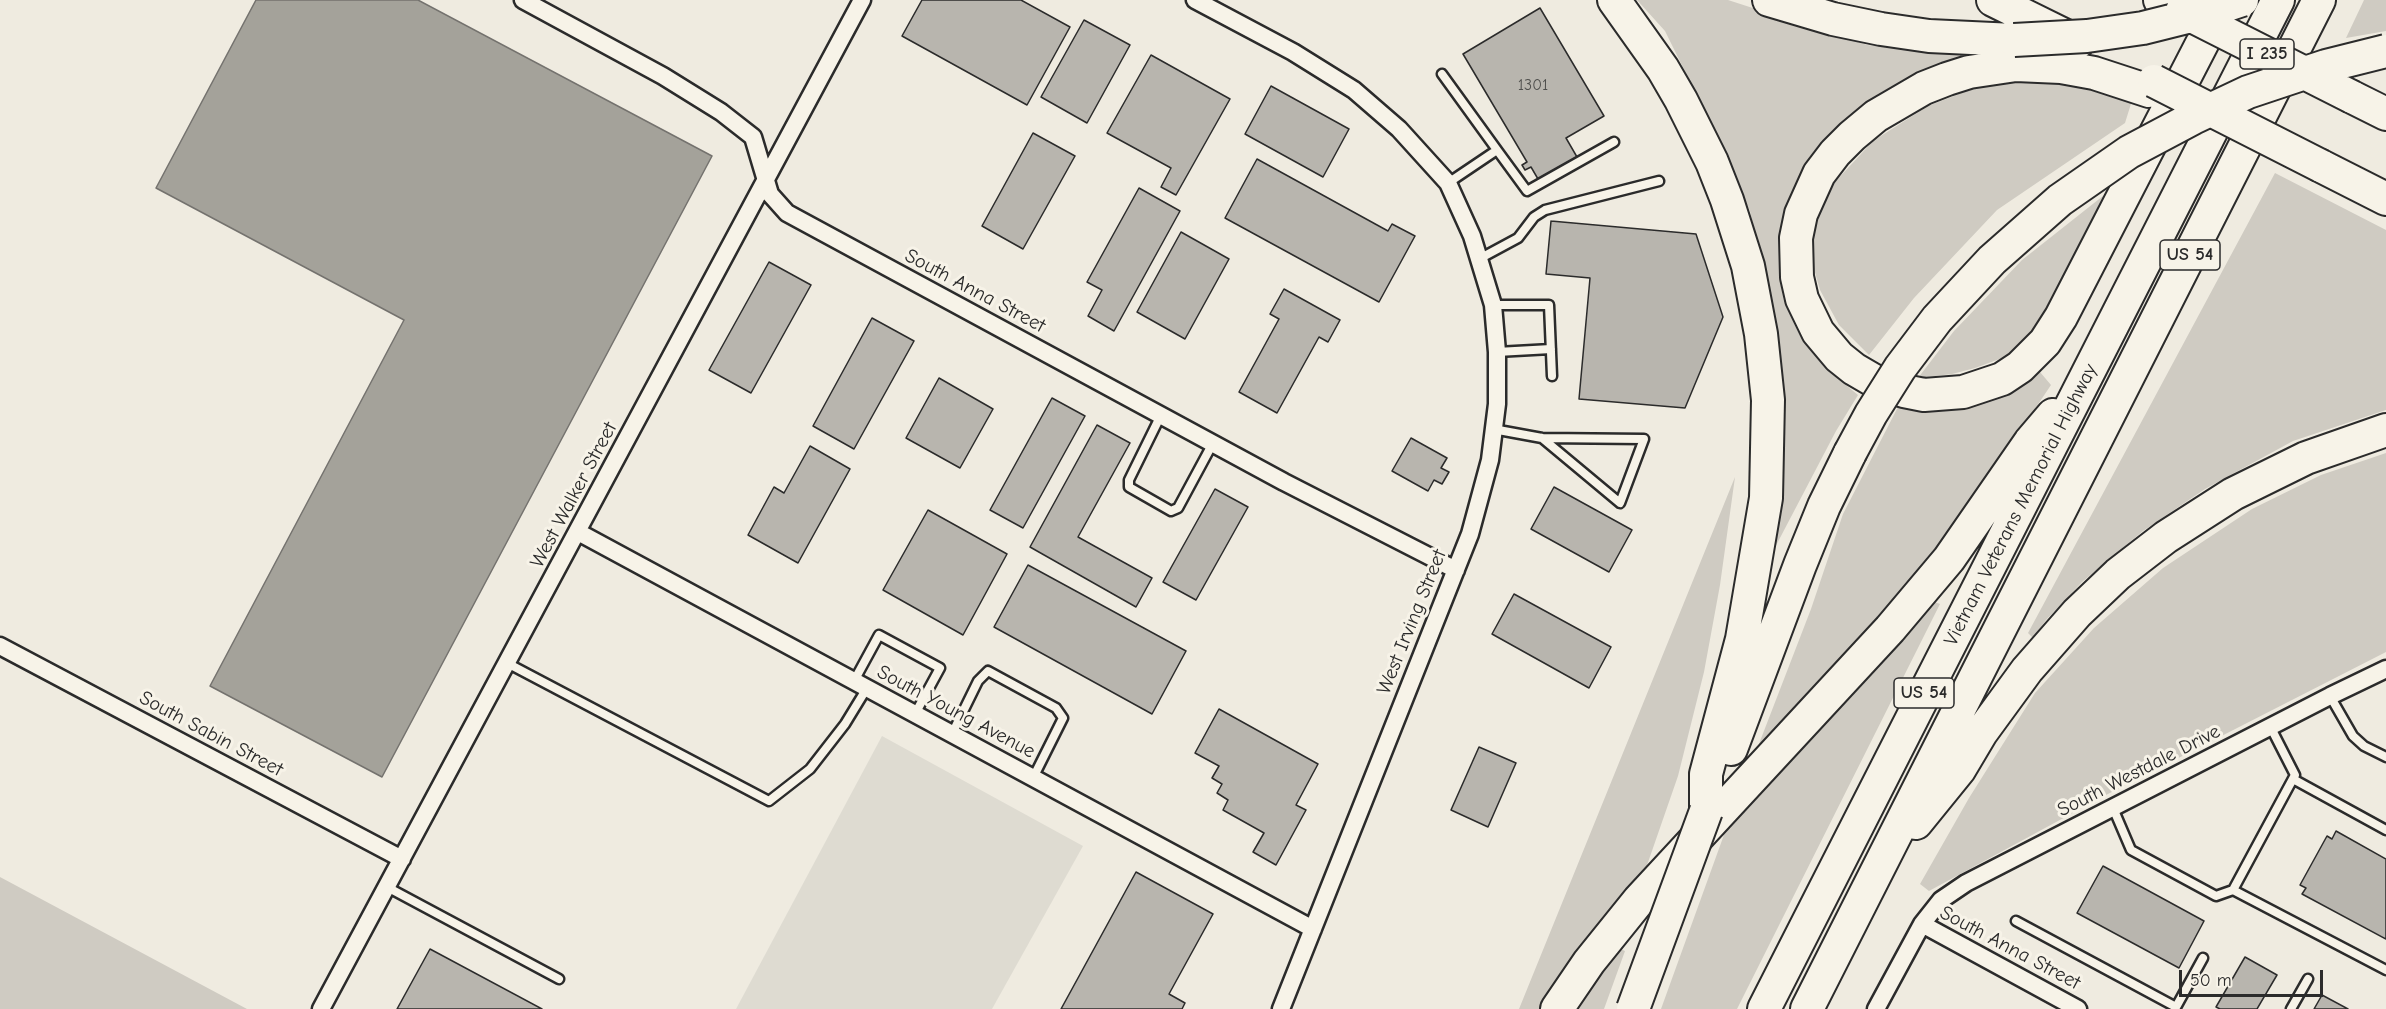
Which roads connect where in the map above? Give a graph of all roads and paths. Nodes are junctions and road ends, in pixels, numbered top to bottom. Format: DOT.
graph roads {
  1 [pos="523,0"];
  2 [pos="862,0"];
  3 [pos="1195,0"];
  4 [pos="1614,0"];
  5 [pos="1769,0"];
  6 [pos="1993,0"];
  7 [pos="2224,0"];
  8 [pos="2242,0"];
  9 [pos="2278,0"];
  10 [pos="2320,5"];
  11 [pos="2171,6"];
  12 [pos="2386,51"];
  13 [pos="1442,74"];
  14 [pos="2152,86"];
  15 [pos="2385,113"];
  16 [pos="1614,142"];
  17 [pos="1497,150"];
  18 [pos="766,180"];
  19 [pos="1659,181"];
  20 [pos="1448,183"];
  21 [pos="2386,199"];
  22 [pos="1479,259"];
  23 [pos="1493,305"];
  24 [pos="1551,349"];
  25 [pos="1497,352"];
  26 [pos="1552,376"];
  27 [pos="2086,378"];
  28 [pos="1161,416"];
  29 [pos="1493,429"];
  30 [pos="2386,430"];
  31 [pos="1542,438"];
  32 [pos="1213,443"];
  33 [pos="578,532"];
  34 [pos="1456,570"];
  35 [pos="0,646"];
  36 [pos="507,663"];
  37 [pos="2386,669"];
  38 [pos="861,684"];
  39 [pos="2330,696"];
  40 [pos="915,714"];
  41 [pos="2271,728"];
  42 [pos="952,734"];
  43 [pos="2386,758"];
  44 [pos="1033,778"];
  45 [pos="2293,779"];
  46 [pos="2113,808"];
  47 [pos="1706,811"];
  48 [pos="2386,830"];
  49 [pos="402,859"];
  50 [pos="1876,873"];
  51 [pos="387,887"];
  52 [pos="2233,890"];
  53 [pos="2016,921"];
  54 [pos="1922,924"];
  55 [pos="1313,929"];
  56 [pos="2203,958"];
  57 [pos="2386,970"];
  58 [pos="2308,979"];
  59 [pos="559,980"];
  60 [pos="2176,1008"];
  61 [pos="321,1009"];
  62 [pos="1281,1009"];
  63 [pos="1557,1009"];
  64 [pos="1633,1009"];
  65 [pos="1764,1009"];
  66 [pos="1807,1009"];
  67 [pos="1876,1009"];
  68 [pos="2078,1009"];
  69 [pos="2291,1009"];
  1 -- 18 [label="street, South Anna Street"];
  2 -- 18 [label="street, West Walker Street"];
  3 -- 20 [label="street, West Irving Street"];
  4 -- 47 [label="highway"];
  5 -- 8 [label="highway, bridge"];
  6 -- 14 [label="highway"];
  7 -- 14 [label="highway"];
  9 -- 27 [label="highway, Vietnam Veterans Memorial Highway / US 54"];
  10 -- 50 [label="highway, Vietnam Veterans Memorial Highway / US 54"];
  11 -- 15 [label="highway, I 235, bridge"];
  12 -- 47 [label="highway, bridge"];
  13 -- 17 [label="lane"];
  14 -- 21 [label="highway, bridge"];
  16 -- 17 [label="lane"];
  17 -- 20 [label="lane"];
  18 -- 28 [label="street, South Anna Street"];
  18 -- 33 [label="street, West Walker Street"];
  19 -- 22 [label="lane"];
  20 -- 22 [label="street, West Irving Street"];
  22 -- 23 [label="street, West Irving Street"];
  23 -- 24 [label="lane"];
  23 -- 25 [label="street, West Irving Street"];
  24 -- 25 [label="lane"];
  24 -- 26 [label="lane"];
  25 -- 29 [label="street, West Irving Street"];
  27 -- 63 [label="highway"];
  27 -- 65 [label="highway, Vietnam Veterans Memorial Highway / US 54"];
  28 -- 32 [label="street, South Anna Street"];
  28 -- 32 [label="lane"];
  29 -- 31 [label="lane"];
  29 -- 34 [label="street, West Irving Street"];
  30 -- 50 [label="highway"];
  31 -- 31 [label="lane"];
  32 -- 34 [label="street, South Anna Street"];
  33 -- 36 [label="street, West Walker Street"];
  33 -- 38 [label="street, South Young Avenue"];
  34 -- 55 [label="street, West Irving Street"];
  35 -- 49 [label="street, South Sabin Street"];
  36 -- 38 [label="lane"];
  36 -- 49 [label="street, West Walker Street"];
  37 -- 39 [label="street, South Westdale Drive"];
  38 -- 40 [label="street, South Young Avenue"];
  38 -- 40 [label="lane"];
  39 -- 41 [label="street, South Westdale Drive"];
  39 -- 43 [label="lane"];
  40 -- 42 [label="street, South Young Avenue"];
  41 -- 45 [label="lane"];
  41 -- 46 [label="street, South Westdale Drive"];
  42 -- 44 [label="street, South Young Avenue"];
  42 -- 44 [label="lane"];
  44 -- 55 [label="street, South Young Avenue"];
  45 -- 48 [label="lane"];
  45 -- 52 [label="lane"];
  46 -- 52 [label="lane"];
  46 -- 54 [label="street, South Westdale Drive"];
  47 -- 64 [label="highway, bridge"];
  49 -- 51 [label="street, West Walker Street"];
  50 -- 66 [label="highway, Vietnam Veterans Memorial Highway / US 54"];
  51 -- 59 [label="lane"];
  51 -- 61 [label="street, West Walker Street"];
  52 -- 57 [label="lane"];
  53 -- 60 [label="lane"];
  54 -- 67 [label="street, South Westdale Drive"];
  54 -- 68 [label="street, South Anna Street"];
  55 -- 62 [label="street, West Irving Street"];
  56 -- 60 [label="lane"];
  58 -- 69 [label="lane"];
}
